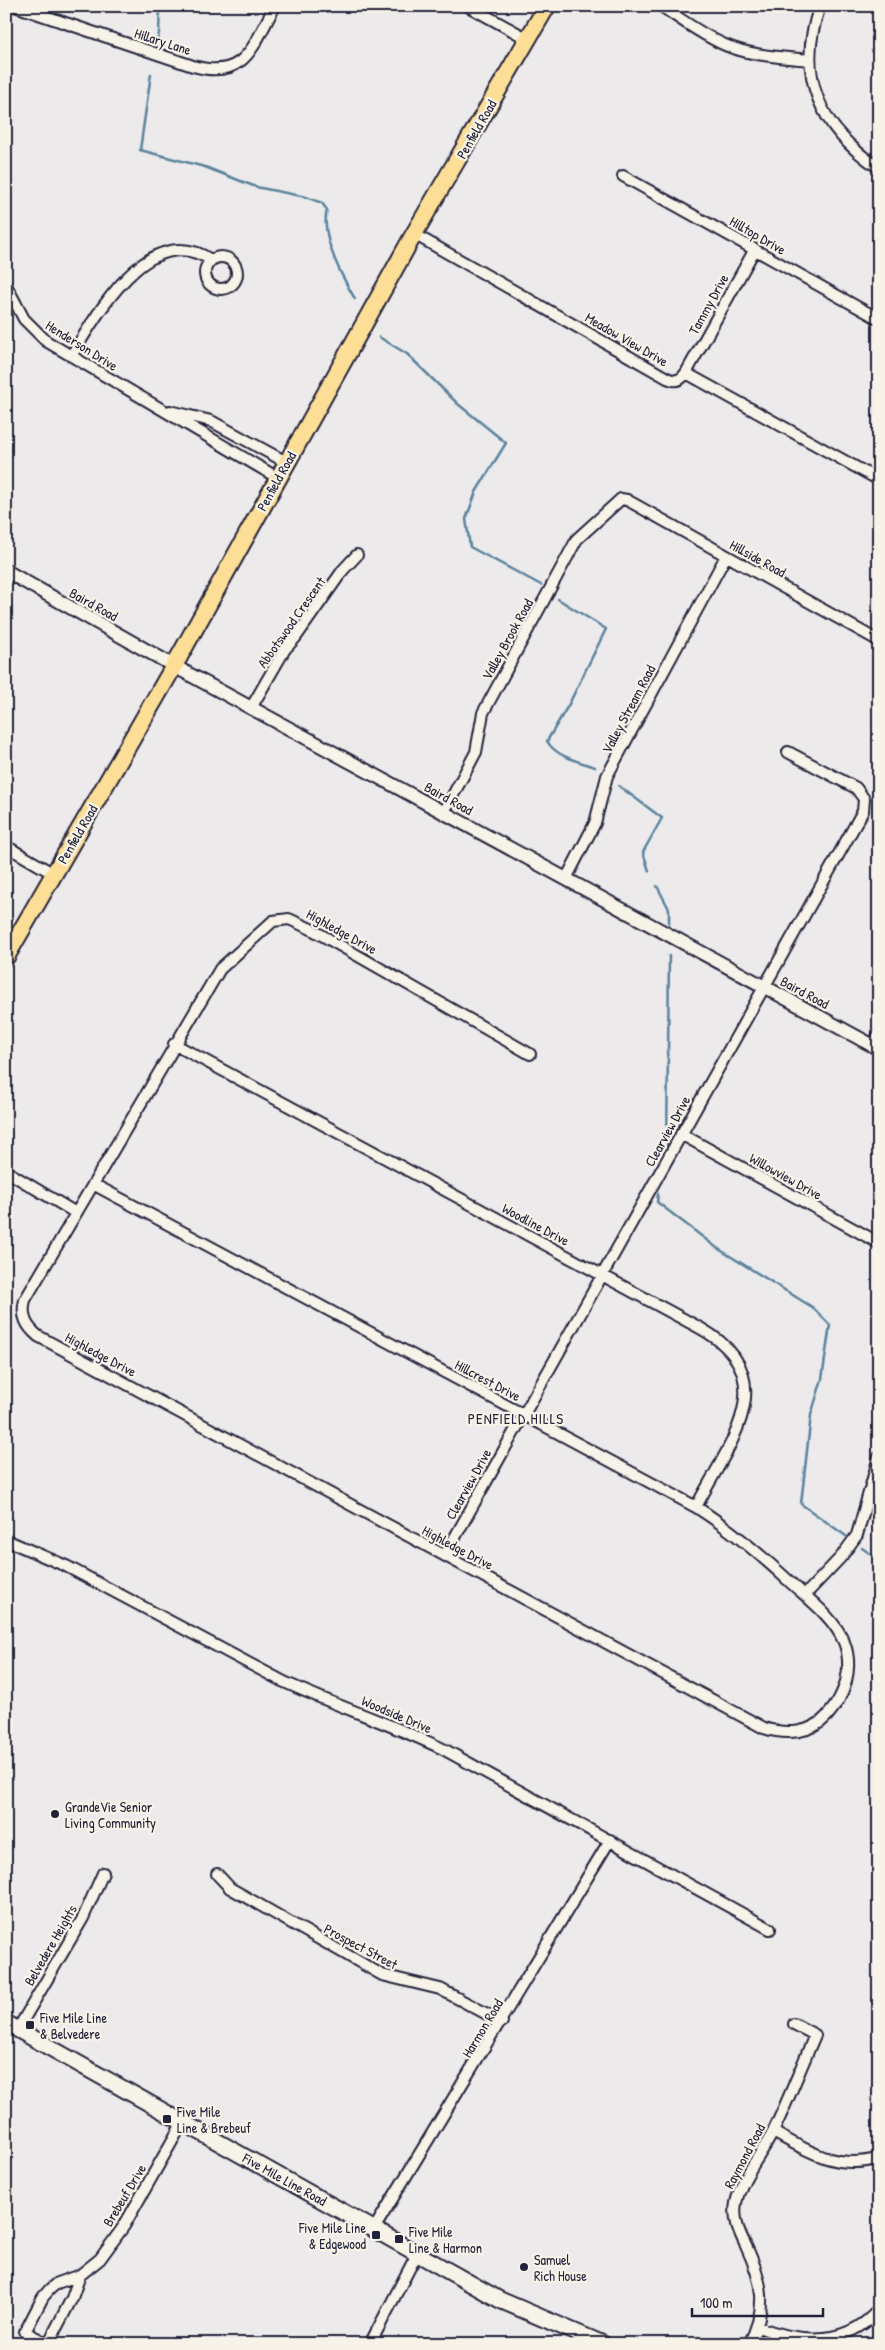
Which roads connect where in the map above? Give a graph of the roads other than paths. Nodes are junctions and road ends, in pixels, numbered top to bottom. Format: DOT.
graph roads {
  1 [pos="15,6"];
  2 [pos="275,6"];
  3 [pos="468,6"];
  4 [pos="547,6"];
  5 [pos="661,6"];
  6 [pos="820,6"];
  7 [pos="528,39"];
  8 [pos="809,60"];
  9 [pos="879,168"];
  10 [pos="624,176"];
  11 [pos="414,234"];
  12 [pos="755,249"];
  13 [pos="211,260"];
  14 [pos="6,285"];
  15 [pos="879,319"];
  16 [pos="71,356"];
  17 [pos="686,373"];
  18 [pos="162,410"];
  19 [pos="286,462"];
  20 [pos="278,478"];
  21 [pos="879,480"];
  22 [pos="624,499"];
  23 [pos="357,555"];
  24 [pos="726,556"];
  25 [pos="6,571"];
  26 [pos="879,641"];
  27 [pos="174,666"];
  28 [pos="251,708"];
  29 [pos="788,752"];
  30 [pos="444,812"];
  31 [pos="6,846"];
  32 [pos="54,874"];
  33 [pos="566,879"];
  34 [pos="6,957"];
  35 [pos="764,987"];
  36 [pos="879,1034"];
  37 [pos="174,1044"];
  38 [pos="876,1047"];
  39 [pos="530,1054"];
  40 [pos="681,1134"];
  41 [pos="6,1171"];
  42 [pos="93,1184"];
  43 [pos="76,1213"];
  44 [pos="879,1243"];
  45 [pos="602,1276"];
  46 [pos="523,1415"];
  47 [pos="879,1457"];
  48 [pos="876,1478"];
  49 [pos="696,1507"];
  50 [pos="6,1540"];
  51 [pos="445,1555"];
  52 [pos="805,1596"];
  53 [pos="842,1696"];
  54 [pos="610,1840"];
  55 [pos="104,1873"];
  56 [pos="217,1874"];
  57 [pos="770,1928"];
  58 [pos="502,2022"];
  59 [pos="794,2024"];
  60 [pos="12,2026"];
  61 [pos="183,2122"];
  62 [pos="773,2132"];
  63 [pos="879,2158"];
  64 [pos="374,2229"];
  65 [pos="417,2254"];
  66 [pos="80,2276"];
  67 [pos="879,2309"];
  68 [pos="758,2327"];
  69 [pos="48,2344"];
  70 [pos="370,2344"];
  71 [pos="603,2344"];
  72 [pos="749,2344"];
  1 -- 2 [label="street, Hillary Lane"];
  3 -- 7 [label="street"];
  4 -- 7 [label="main road, Penfield Road"];
  5 -- 8 [label="street"];
  6 -- 8 [label="street"];
  7 -- 11 [label="main road, Penfield Road"];
  8 -- 9 [label="street"];
  10 -- 12 [label="street, Hilltop Drive"];
  11 -- 17 [label="street, Meadow View Drive"];
  11 -- 19 [label="main road, Penfield Road"];
  12 -- 15 [label="street, Hilltop Drive"];
  12 -- 17 [label="street, Tammy Drive"];
  13 -- 16 [label="street"];
  14 -- 16 [label="street, Henderson Drive"];
  16 -- 18 [label="street, Henderson Drive"];
  17 -- 21 [label="street"];
  18 -- 19 [label="street, Henderson Drive"];
  18 -- 20 [label="street, Henderson Drive"];
  19 -- 20 [label="main road, Penfield Road"];
  20 -- 27 [label="main road, Penfield Road"];
  22 -- 24 [label="street, Hillside Road"];
  22 -- 30 [label="street, Valley Brook Road"];
  23 -- 28 [label="street, Abbotswood Crescent"];
  24 -- 26 [label="street, Hillside Road"];
  24 -- 33 [label="street, Valley Stream Road"];
  25 -- 27 [label="street, Baird Road"];
  27 -- 28 [label="street, Baird Road"];
  27 -- 32 [label="main road, Penfield Road"];
  28 -- 30 [label="street, Baird Road"];
  29 -- 35 [label="street, Clearview Drive"];
  30 -- 33 [label="street, Baird Road"];
  31 -- 32 [label="street"];
  32 -- 34 [label="main road, Penfield Road"];
  33 -- 35 [label="street, Baird Road"];
  35 -- 38 [label="street, Baird Road"];
  35 -- 40 [label="street, Clearview Drive"];
  36 -- 38 [label="street"];
  37 -- 39 [label="street, Highledge Drive"];
  37 -- 42 [label="street, Highledge Drive"];
  37 -- 45 [label="street, Woodline Drive"];
  40 -- 44 [label="street, Willowview Drive"];
  40 -- 45 [label="street, Clearview Drive"];
  41 -- 43 [label="street"];
  42 -- 43 [label="street, Highledge Drive"];
  42 -- 46 [label="street, Hillcrest Drive"];
  43 -- 51 [label="street, Highledge Drive"];
  45 -- 46 [label="street, Clearview Drive"];
  45 -- 49 [label="street, Woodline Drive"];
  46 -- 49 [label="street, Hillcrest Drive"];
  46 -- 51 [label="street, Clearview Drive"];
  47 -- 48 [label="street"];
  48 -- 52 [label="street"];
  49 -- 52 [label="street, Hillcrest Drive"];
  50 -- 54 [label="street, Woodside Drive"];
  51 -- 53 [label="street, Highledge Drive"];
  52 -- 53 [label="street, Hillcrest Drive"];
  54 -- 57 [label="street, Woodside Drive"];
  54 -- 58 [label="street, Harmon Road"];
  55 -- 60 [label="street, Belvedere Heights"];
  56 -- 58 [label="street, Prospect Street"];
  58 -- 64 [label="street, Harmon Road"];
  59 -- 62 [label="street, Raymond Road"];
  60 -- 61 [label="main road, Five Mile Line Road"];
  61 -- 64 [label="main road, Five Mile Line Road"];
  61 -- 66 [label="street, Brebeuf Drive"];
  62 -- 63 [label="street"];
  62 -- 68 [label="street, Raymond Road"];
  64 -- 65 [label="main road, Five Mile Line Road"];
  65 -- 70 [label="street"];
  65 -- 71 [label="main road, Five Mile Line Road"];
  66 -- 69 [label="street, Brebeuf Drive"];
  66 -- 69 [label="street, Brebeuf Drive"];
  67 -- 68 [label="street"];
  68 -- 72 [label="street, Raymond Road"];
}
